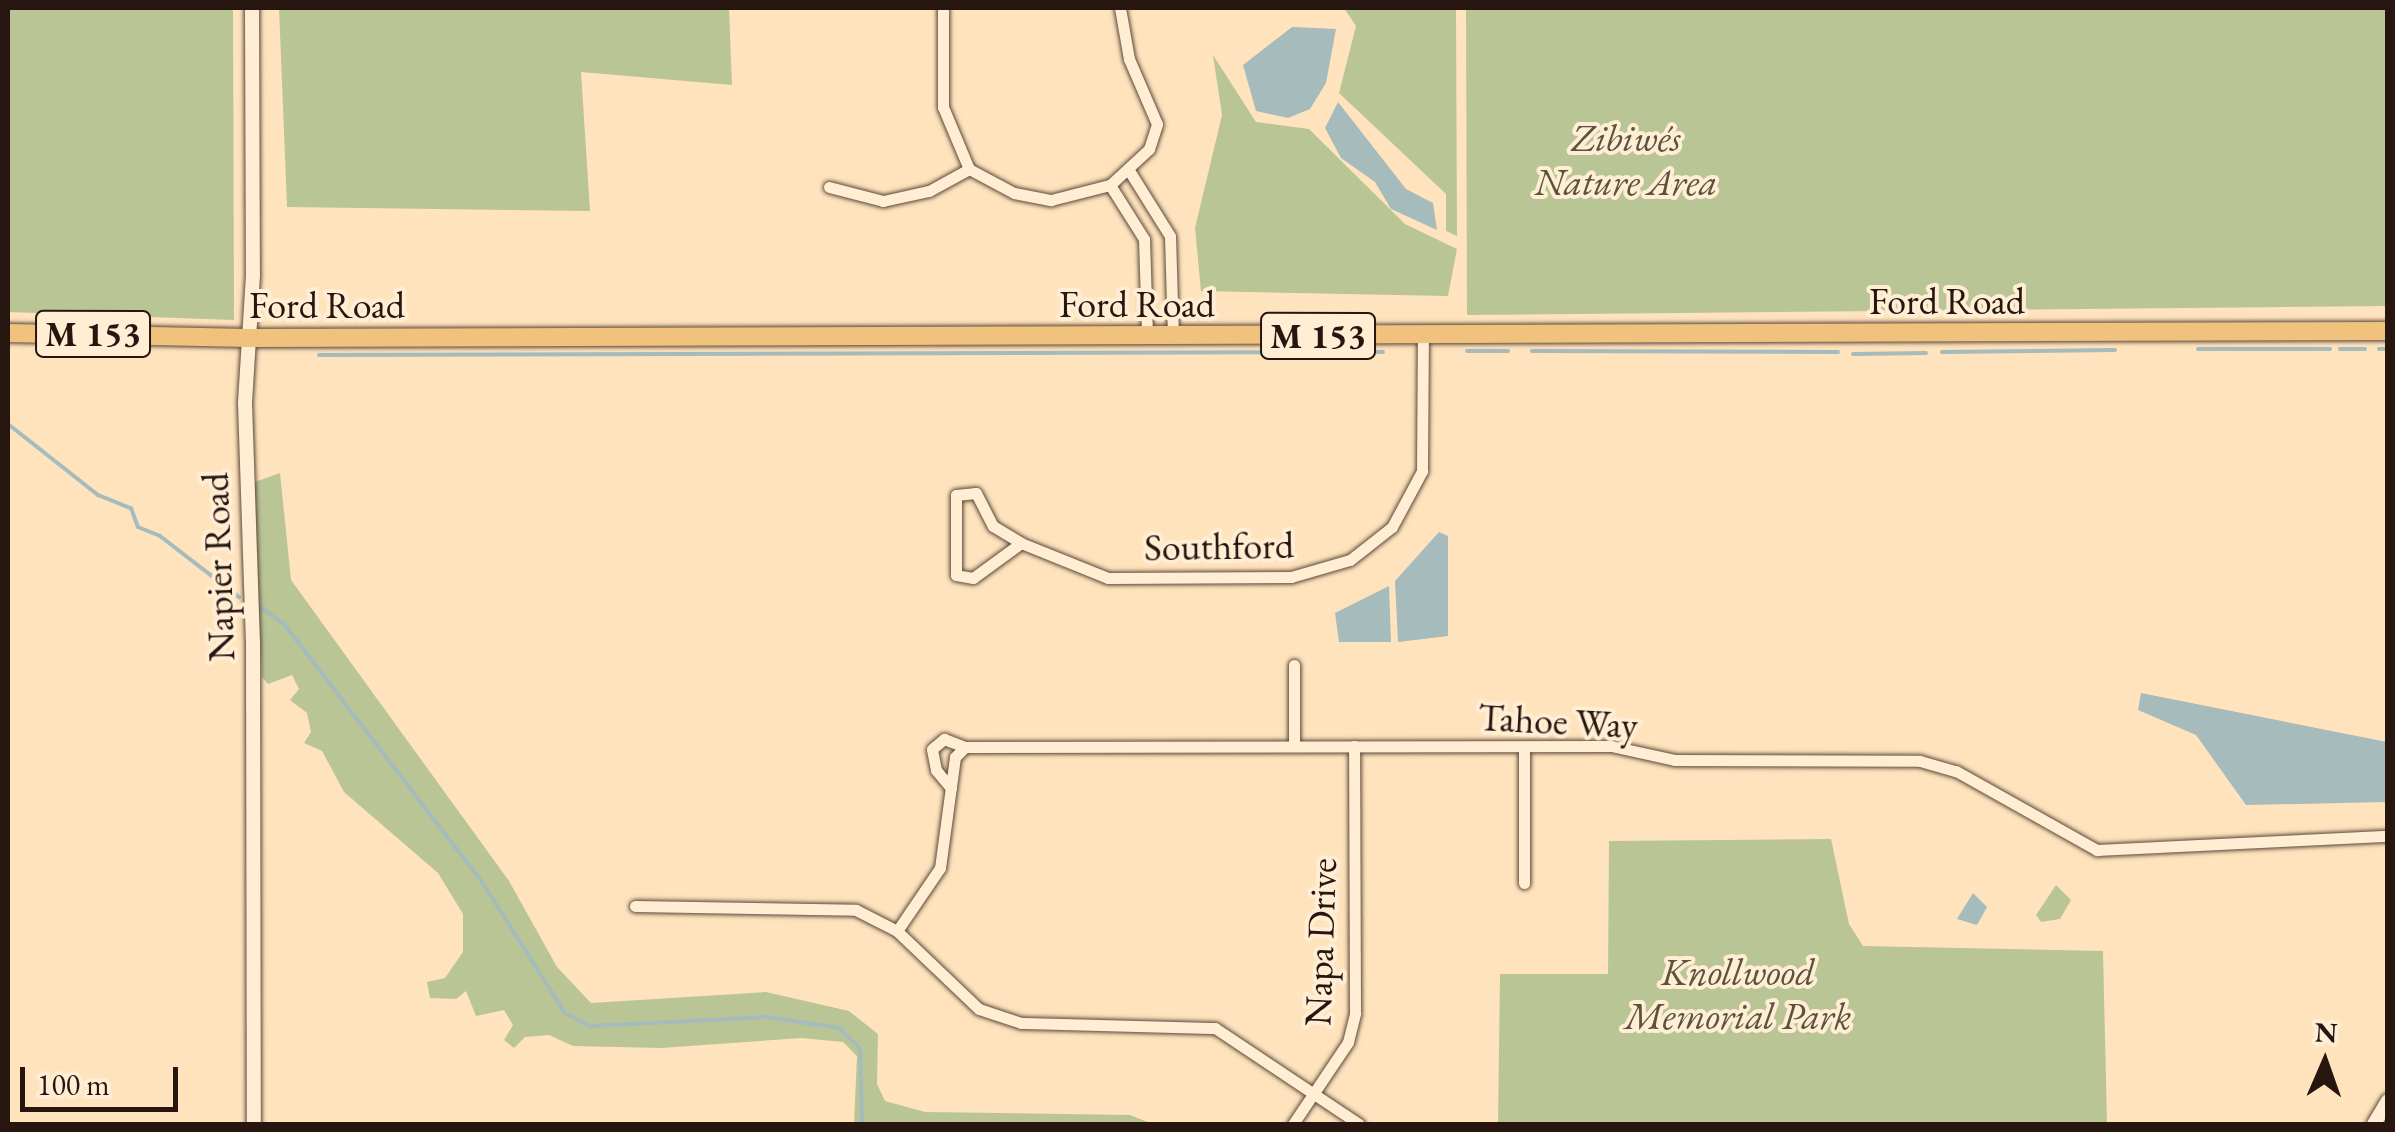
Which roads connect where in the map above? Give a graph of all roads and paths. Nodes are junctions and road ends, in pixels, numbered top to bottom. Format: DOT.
graph roads {
  1 [pos="252,8"];
  2 [pos="943,8"];
  3 [pos="1120,8"];
  4 [pos="969,169"];
  5 [pos="1130,172"];
  6 [pos="1110,185"];
  7 [pos="829,187"];
  8 [pos="2388,332"];
  9 [pos="8,333"];
  10 [pos="1147,336"];
  11 [pos="1173,336"];
  12 [pos="1423,336"];
  13 [pos="249,338"];
  14 [pos="1022,543"];
  15 [pos="1294,665"];
  16 [pos="1294,746"];
  17 [pos="1354,746"];
  18 [pos="965,747"];
  19 [pos="1524,747"];
  20 [pos="952,788"];
  21 [pos="2388,836"];
  22 [pos="1524,883"];
  23 [pos="635,906"];
  24 [pos="897,930"];
  25 [pos="1315,1093"];
  26 [pos="2388,1101"];
  27 [pos="254,1124"];
  28 [pos="1293,1124"];
  29 [pos="1359,1124"];
  30 [pos="2374,1124"];
  1 -- 13 [label="street, Napier Road"];
  2 -- 4 [label="street"];
  3 -- 5 [label="street"];
  4 -- 6 [label="street"];
  4 -- 7 [label="street"];
  5 -- 6 [label="street"];
  5 -- 11 [label="street"];
  6 -- 10 [label="street"];
  8 -- 12 [label="main road, Ford Road / M 153"];
  9 -- 13 [label="main road, Ford Road / M 153"];
  10 -- 11 [label="main road, Ford Road / M 153"];
  10 -- 13 [label="main road, Ford Road / M 153"];
  11 -- 12 [label="main road, Ford Road / M 153"];
  12 -- 14 [label="street, Southford"];
  13 -- 27 [label="street, Napier Road"];
  14 -- 14 [label="street, Southford"];
  15 -- 16 [label="street"];
  16 -- 17 [label="street, Tahoe Way"];
  16 -- 18 [label="street, Tahoe Way"];
  17 -- 19 [label="street, Tahoe Way"];
  17 -- 25 [label="street, Napa Drive"];
  18 -- 20 [label="street"];
  18 -- 20 [label="street"];
  19 -- 21 [label="street, Tahoe Way"];
  19 -- 22 [label="street"];
  20 -- 24 [label="street"];
  23 -- 24 [label="street"];
  24 -- 25 [label="street"];
  25 -- 28 [label="street, Napa Drive"];
  25 -- 29 [label="street"];
  26 -- 30 [label="street"];
}
